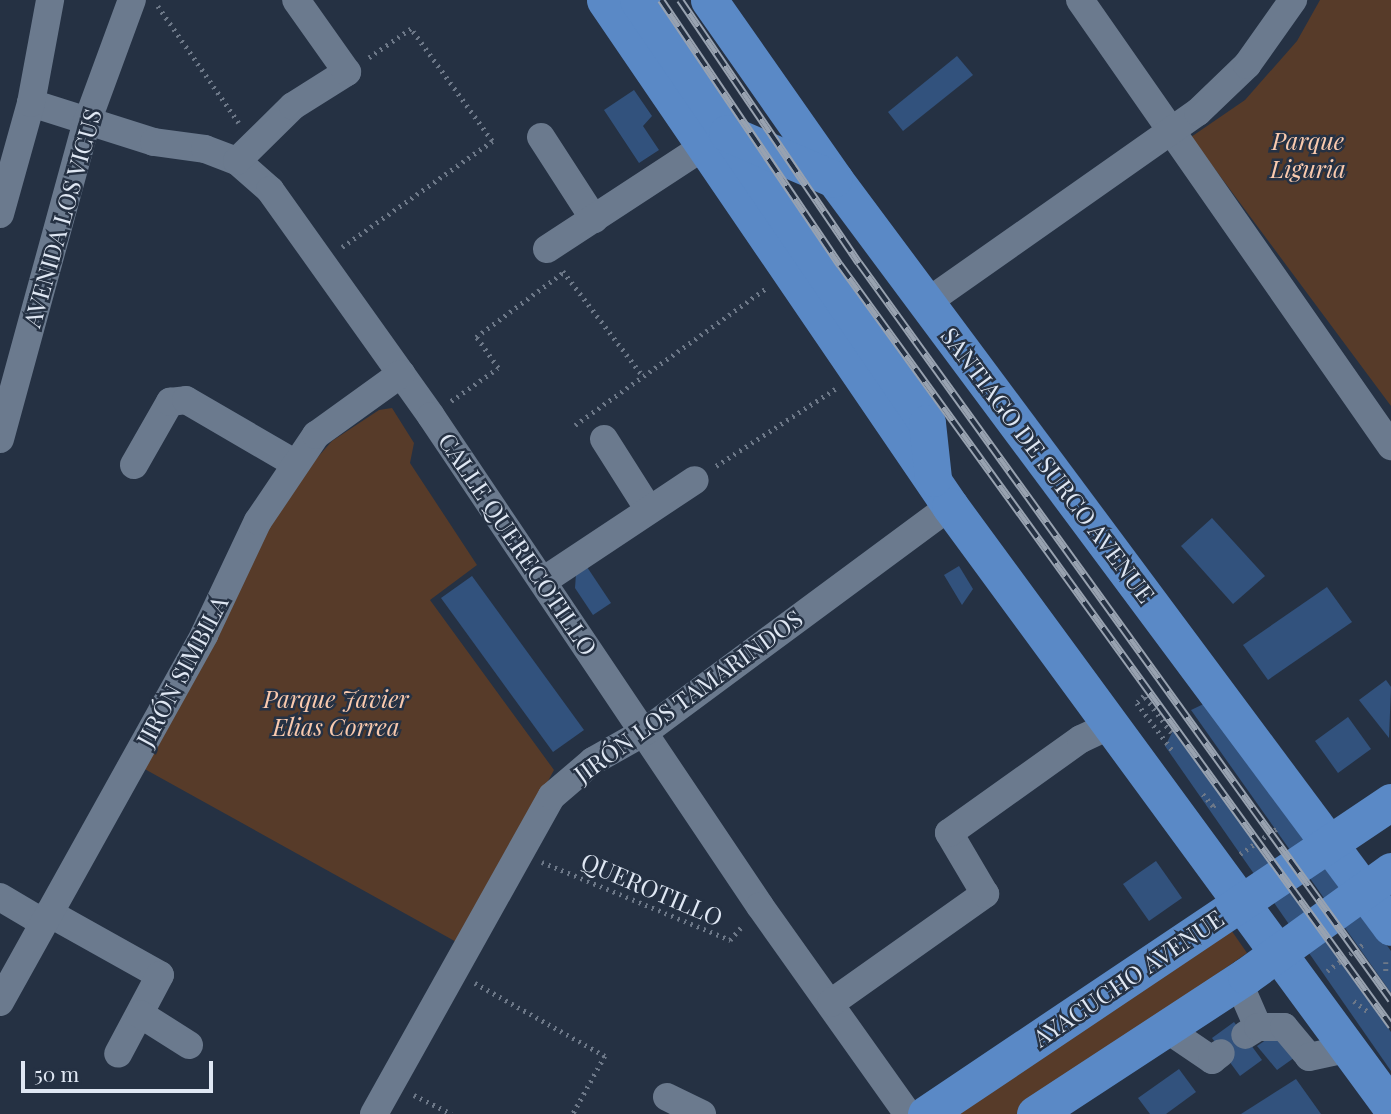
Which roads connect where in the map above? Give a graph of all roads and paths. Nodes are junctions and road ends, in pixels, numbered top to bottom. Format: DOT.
graph roads {
  1 [pos="50,0"];
  2 [pos="132,0"];
  3 [pos="153,0"];
  4 [pos="296,0"];
  5 [pos="604,0"];
  6 [pos="638,0"];
  7 [pos="709,0"];
  8 [pos="1080,0"];
  9 [pos="1293,0"];
  10 [pos="347,72"];
  11 [pos="31,103"];
  12 [pos="87,122"];
  13 [pos="1171,132"];
  14 [pos="541,137"];
  15 [pos="717,139"];
  16 [pos="246,153"];
  17 [pos="835,180"];
  18 [pos="0,215"];
  19 [pos="594,219"];
  20 [pos="547,249"];
  21 [pos="321,261"];
  22 [pos="564,272"];
  23 [pos="789,272"];
  24 [pos="926,303"];
  25 [pos="859,373"];
  26 [pos="401,374"];
  27 [pos="643,376"];
  28 [pos="431,416"];
  29 [pos="575,425"];
  30 [pos="0,439"];
  31 [pos="604,439"];
  32 [pos="1391,446"];
  33 [pos="296,464"];
  34 [pos="134,465"];
  35 [pos="695,480"];
  36 [pos="942,494"];
  37 [pos="649,510"];
  38 [pos="543,580"];
  39 [pos="1109,726"];
  40 [pos="646,731"];
  41 [pos="1171,733"];
  42 [pos="1173,751"];
  43 [pos="1202,793"];
  44 [pos="1219,802"];
  45 [pos="1391,802"];
  46 [pos="1306,808"];
  47 [pos="1330,843"];
  48 [pos="520,850"];
  49 [pos="1219,869"];
  50 [pos="1378,881"];
  51 [pos="0,897"];
  52 [pos="1241,901"];
  53 [pos="760,906"];
  54 [pos="46,918"];
  55 [pos="1389,938"];
  56 [pos="1279,954"];
  57 [pos="1386,971"];
  58 [pos="456,972"];
  59 [pos="1238,981"];
  60 [pos="1304,990"];
  61 [pos="1351,998"];
  62 [pos="0,1002"];
  63 [pos="831,1003"];
  64 [pos="1370,1013"];
  65 [pos="140,1014"];
  66 [pos="1165,1028"];
  67 [pos="1252,1036"];
  68 [pos="189,1045"];
  69 [pos="1347,1049"];
  70 [pos="118,1054"];
  71 [pos="392,1083"];
  72 [pos="667,1097"];
  73 [pos="1391,1107"];
  74 [pos="1050,1110"];
  75 [pos="374,1114"];
  76 [pos="452,1114"];
  77 [pos="573,1114"];
  78 [pos="702,1114"];
  79 [pos="908,1114"];
  80 [pos="926,1114"];
  1 -- 11 [label="street"];
  2 -- 12 [label="street, AVENIDA LOS VICUS"];
  3 -- 16 [label="path"];
  4 -- 10 [label="street"];
  5 -- 15 [label="main road"];
  6 -- 15 [label="main road"];
  7 -- 17 [label="main road, SANTIAGO DE SURCO AVENUE"];
  8 -- 13 [label="street"];
  9 -- 13 [label="street"];
  10 -- 16 [label="street"];
  10 -- 21 [label="path"];
  11 -- 12 [label="street, CALLE QUERECOTILLO"];
  11 -- 18 [label="street"];
  12 -- 16 [label="street, CALLE QUERECOTILLO"];
  12 -- 30 [label="street, AVENIDA LOS VICUS"];
  13 -- 24 [label="street"];
  13 -- 32 [label="street"];
  14 -- 19 [label="street"];
  15 -- 17 [label="main road"];
  15 -- 19 [label="street"];
  15 -- 23 [label="main road"];
  15 -- 36 [label="main road"];
  16 -- 21 [label="street, CALLE QUERECOTILLO"];
  17 -- 24 [label="main road, SANTIAGO DE SURCO AVENUE"];
  19 -- 20 [label="street"];
  20 -- 22 [label="path"];
  21 -- 26 [label="street, CALLE QUERECOTILLO"];
  22 -- 27 [label="path"];
  22 -- 28 [label="path"];
  23 -- 25 [label="main road"];
  23 -- 27 [label="path"];
  24 -- 46 [label="main road, SANTIAGO DE SURCO AVENUE"];
  25 -- 35 [label="path"];
  25 -- 36 [label="main road"];
  26 -- 28 [label="street, CALLE QUERECOTILLO"];
  26 -- 33 [label="street, JIRÓN SIMBILA"];
  27 -- 29 [label="path"];
  28 -- 38 [label="street, CALLE QUERECOTILLO"];
  31 -- 37 [label="street"];
  33 -- 34 [label="street"];
  33 -- 54 [label="street, JIRÓN SIMBILA"];
  35 -- 37 [label="street"];
  36 -- 39 [label="main road"];
  36 -- 40 [label="street, JIRÓN LOS TAMARINDOS"];
  37 -- 38 [label="street"];
  38 -- 40 [label="street, CALLE QUERECOTILLO"];
  39 -- 49 [label="main road"];
  39 -- 63 [label="street"];
  40 -- 48 [label="street, JIRÓN LOS TAMARINDOS"];
  40 -- 53 [label="street, CALLE QUERECOTILLO"];
  41 -- 42 [label="path"];
  43 -- 44 [label="path"];
  45 -- 47 [label="main road, AYACUCHO AVENUE"];
  46 -- 47 [label="main road, SANTIAGO DE SURCO AVENUE"];
  46 -- 49 [label="path"];
  47 -- 50 [label="main road, SANTIAGO DE SURCO AVENUE"];
  47 -- 52 [label="main road, AYACUCHO AVENUE"];
  48 -- 53 [label="path, QUEROTILLO"];
  48 -- 58 [label="street, JIRÓN LOS TAMARINDOS"];
  49 -- 52 [label="main road"];
  50 -- 55 [label="main road, SANTIAGO DE SURCO AVENUE"];
  50 -- 56 [label="main road"];
  51 -- 54 [label="street"];
  52 -- 56 [label="main road"];
  52 -- 80 [label="main road, AYACUCHO AVENUE"];
  53 -- 63 [label="street, CALLE QUERECOTILLO"];
  54 -- 62 [label="street, JIRÓN SIMBILA"];
  54 -- 65 [label="street"];
  55 -- 57 [label="path"];
  55 -- 60 [label="path"];
  56 -- 59 [label="main road"];
  56 -- 60 [label="main road"];
  58 -- 71 [label="street, JIRÓN LOS TAMARINDOS"];
  58 -- 77 [label="path"];
  59 -- 66 [label="main road"];
  59 -- 67 [label="street"];
  60 -- 67 [label="street"];
  60 -- 69 [label="main road"];
  61 -- 64 [label="path"];
  63 -- 79 [label="street, CALLE QUERECOTILLO"];
  65 -- 68 [label="street"];
  65 -- 70 [label="street"];
  66 -- 67 [label="street"];
  66 -- 74 [label="main road"];
  67 -- 69 [label="street"];
  69 -- 73 [label="main road"];
  71 -- 75 [label="street, JIRÓN LOS TAMARINDOS"];
  71 -- 76 [label="path"];
  72 -- 78 [label="street"];
}
